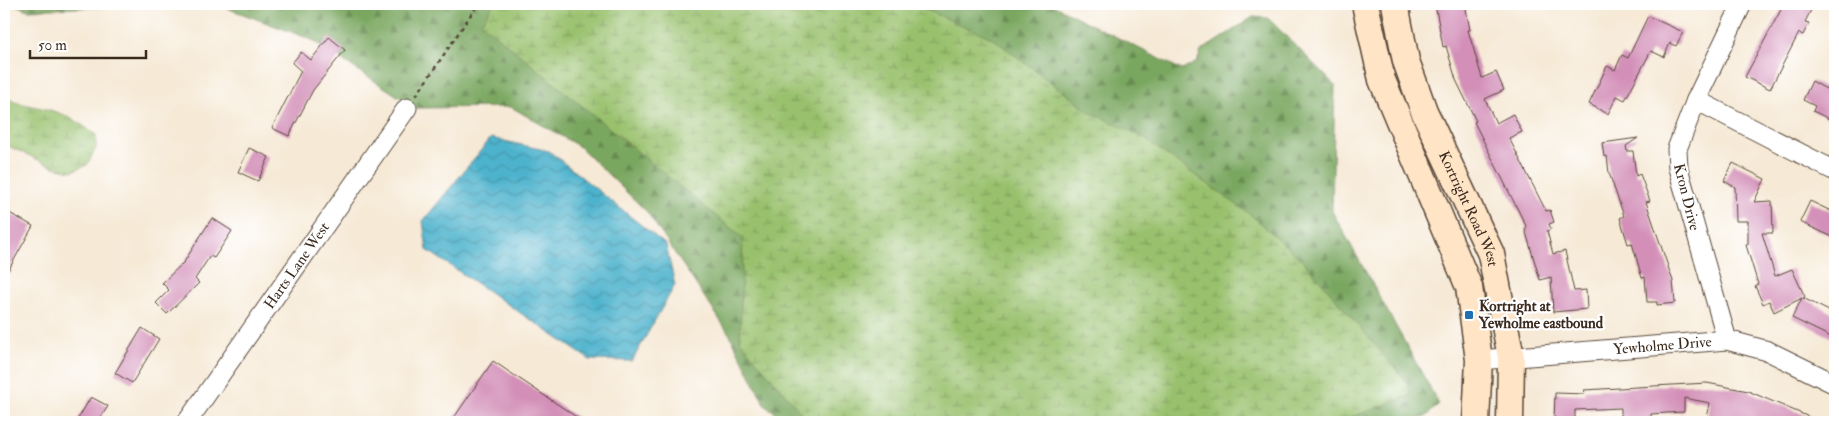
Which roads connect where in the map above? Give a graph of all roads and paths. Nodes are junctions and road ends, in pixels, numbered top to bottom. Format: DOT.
graph roads {
  1 [pos="478,4"];
  2 [pos="1365,4"];
  3 [pos="1395,4"];
  4 [pos="1742,4"];
  5 [pos="1696,100"];
  6 [pos="407,108"];
  7 [pos="1835,171"];
  8 [pos="1726,340"];
  9 [pos="1511,357"];
  10 [pos="1479,360"];
  11 [pos="1835,384"];
  12 [pos="187,422"];
  13 [pos="1476,422"];
  14 [pos="1510,422"];
  1 -- 6 [label="path"];
  2 -- 10 [label="street, Kortright Road West"];
  3 -- 9 [label="street, Kortright Road West"];
  4 -- 5 [label="street, Kron Drive"];
  5 -- 7 [label="street"];
  5 -- 8 [label="street, Kron Drive"];
  6 -- 12 [label="street, Harts Lane West"];
  8 -- 9 [label="street, Yewholme Drive"];
  8 -- 11 [label="street, Yewholme Drive"];
  9 -- 10 [label="street, Yewholme Drive"];
  9 -- 14 [label="street, Kortright Road West"];
  10 -- 13 [label="street, Kortright Road West"];
}
